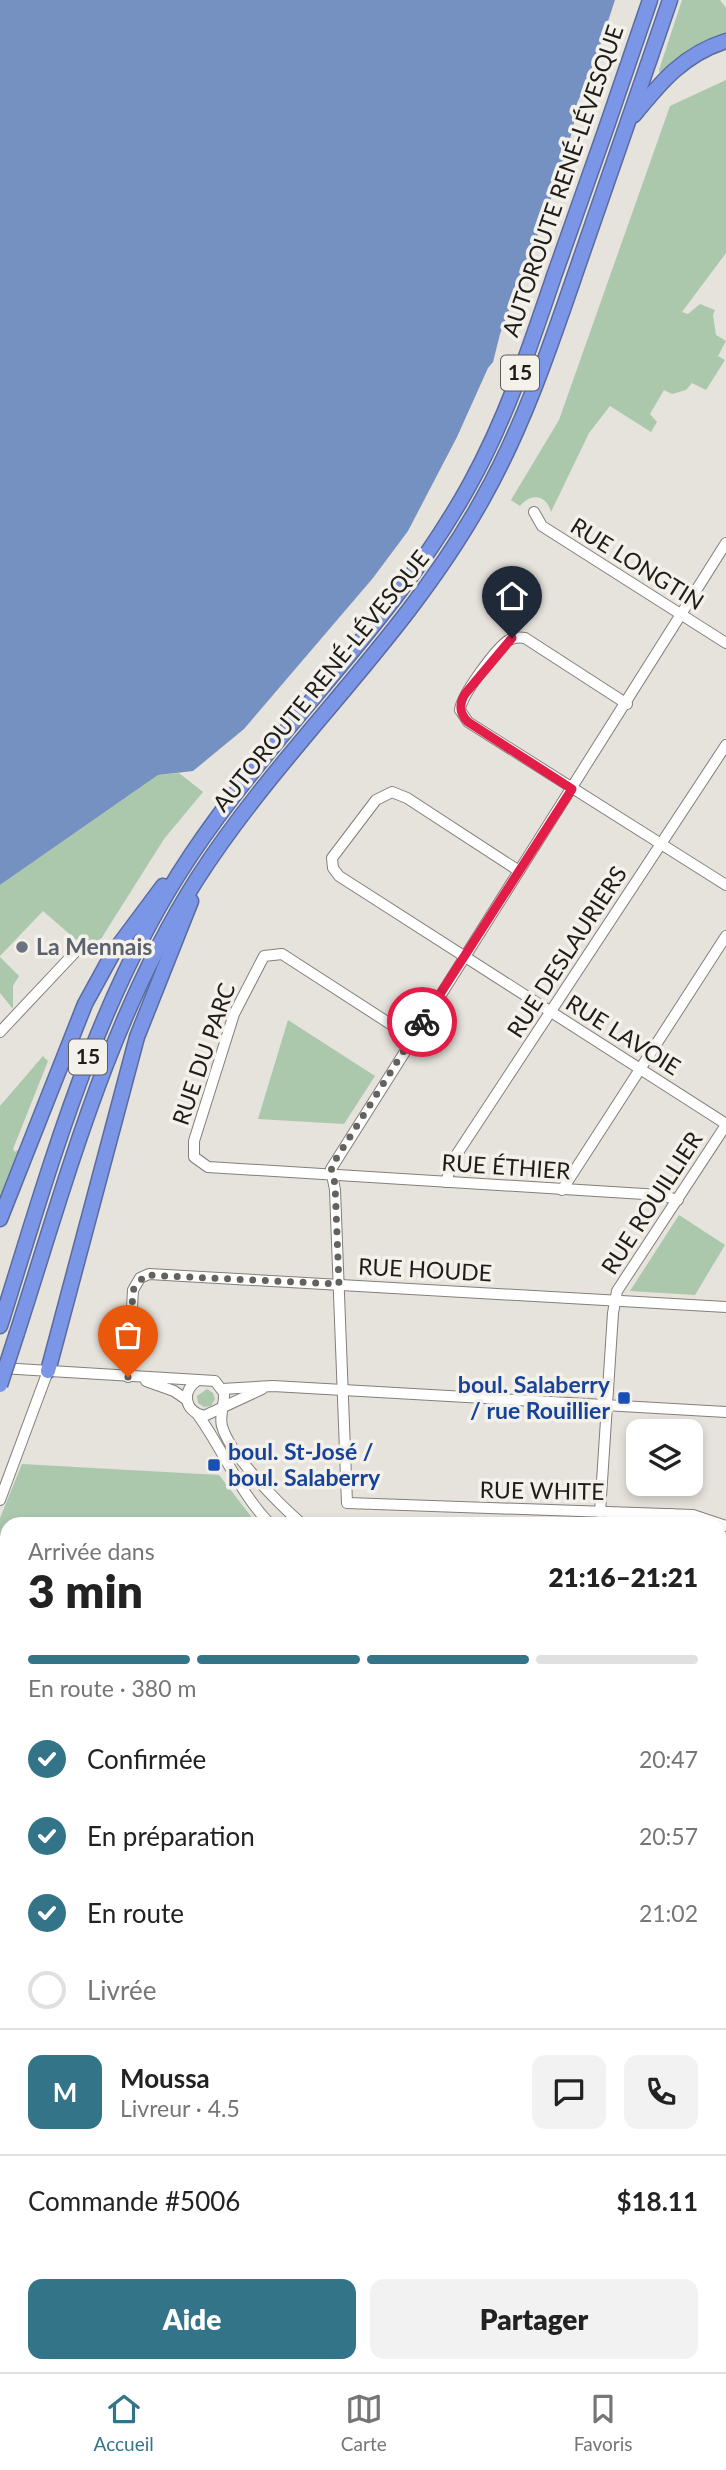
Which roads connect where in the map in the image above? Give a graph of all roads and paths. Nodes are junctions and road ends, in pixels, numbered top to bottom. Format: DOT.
graph roads {
  1 [pos="650,0"];
  2 [pos="670,0"];
  3 [pos="726,41"];
  4 [pos="627,124"];
  5 [pos="534,512"];
  6 [pos="726,543"];
  7 [pos="683,615"];
  8 [pos="726,643"];
  9 [pos="626,704"];
  10 [pos="726,745"];
  11 [pos="572,789"];
  12 [pos="223,811"];
  13 [pos="662,844"];
  14 [pos="207,864"];
  15 [pos="519,871"];
  16 [pos="726,885"];
  17 [pos="726,936"];
  18 [pos="79,948"];
  19 [pos="464,956"];
  20 [pos="551,1012"];
  21 [pos="0,1032"];
  22 [pos="412,1038"];
  23 [pos="639,1068"];
  24 [pos="726,1125"];
  25 [pos="332,1176"];
  26 [pos="446,1182"];
  27 [pos="562,1190"];
  28 [pos="678,1200"];
  29 [pos="0,1219"];
  30 [pos="339,1284"];
  31 [pos="614,1301"];
  32 [pos="726,1307"];
  33 [pos="0,1325"];
  34 [pos="0,1368"];
  35 [pos="48,1371"];
  36 [pos="132,1377"];
  37 [pos="198,1380"];
  38 [pos="0,1385"];
  39 [pos="273,1386"];
  40 [pos="222,1389"];
  41 [pos="342,1390"];
  42 [pos="187,1400"];
  43 [pos="607,1406"];
  44 [pos="221,1408"];
  45 [pos="726,1412"];
  46 [pos="198,1415"];
  47 [pos="0,1500"];
  48 [pos="600,1512"];
  49 [pos="264,1517"];
  50 [pos="294,1517"];
  51 [pos="651,1517"];
  1 -- 12 [label="highway, AUTOROUTE RENÉ-LÉVESQUE / 15"];
  2 -- 4 [label="highway, AUTOROUTE RENÉ-LÉVESQUE / 15"];
  3 -- 4 [label="highway"];
  4 -- 14 [label="highway, AUTOROUTE RENÉ-LÉVESQUE / 15"];
  5 -- 7 [label="street, RUE LONGTIN"];
  6 -- 7 [label="street"];
  7 -- 8 [label="street, RUE LONGTIN"];
  7 -- 9 [label="street"];
  9 -- 11 [label="street"];
  9 -- 11 [label="street"];
  10 -- 13 [label="street, RUE DESLAURIERS"];
  11 -- 13 [label="street"];
  11 -- 15 [label="street"];
  12 -- 29 [label="highway"];
  12 -- 33 [label="highway, AUTOROUTE RENÉ-LÉVESQUE / 15"];
  13 -- 16 [label="street"];
  13 -- 20 [label="street, RUE DESLAURIERS"];
  14 -- 35 [label="highway"];
  14 -- 38 [label="highway, AUTOROUTE RENÉ-LÉVESQUE / 15, bridge"];
  15 -- 19 [label="street"];
  15 -- 19 [label="street, RUE LAVOIE"];
  17 -- 23 [label="street"];
  18 -- 21 [label="street"];
  19 -- 20 [label="street, RUE LAVOIE"];
  19 -- 22 [label="street"];
  20 -- 23 [label="street, RUE LAVOIE"];
  20 -- 26 [label="street, RUE DESLAURIERS"];
  22 -- 25 [label="street"];
  22 -- 25 [label="street, RUE DU PARC"];
  23 -- 24 [label="street, RUE LAVOIE"];
  23 -- 27 [label="street"];
  24 -- 28 [label="street, RUE ROUILLIER"];
  25 -- 26 [label="street, RUE ÉTHIER"];
  25 -- 30 [label="street"];
  26 -- 27 [label="street, RUE ÉTHIER"];
  27 -- 28 [label="street, RUE ÉTHIER"];
  28 -- 31 [label="street, RUE ROUILLIER"];
  30 -- 31 [label="street, RUE HOUDE"];
  30 -- 36 [label="street, RUE HOUDE"];
  30 -- 41 [label="street"];
  31 -- 32 [label="street, RUE HOUDE"];
  31 -- 43 [label="street, RUE ROUILLIER"];
  34 -- 35 [label="street"];
  35 -- 36 [label="street"];
  35 -- 47 [label="street"];
  36 -- 37 [label="street"];
  36 -- 42 [label="street"];
  37 -- 40 [label="street"];
  37 -- 42 [label="street"];
  39 -- 40 [label="street"];
  39 -- 41 [label="street"];
  39 -- 44 [label="street"];
  40 -- 44 [label="street"];
  41 -- 43 [label="street"];
  41 -- 48 [label="street, RUE WHITE"];
  42 -- 46 [label="street"];
  43 -- 45 [label="street"];
  43 -- 48 [label="street, RUE ROUILLIER"];
  44 -- 46 [label="street"];
  44 -- 50 [label="street"];
  46 -- 49 [label="street"];
  48 -- 51 [label="street, RUE WHITE"];
}
